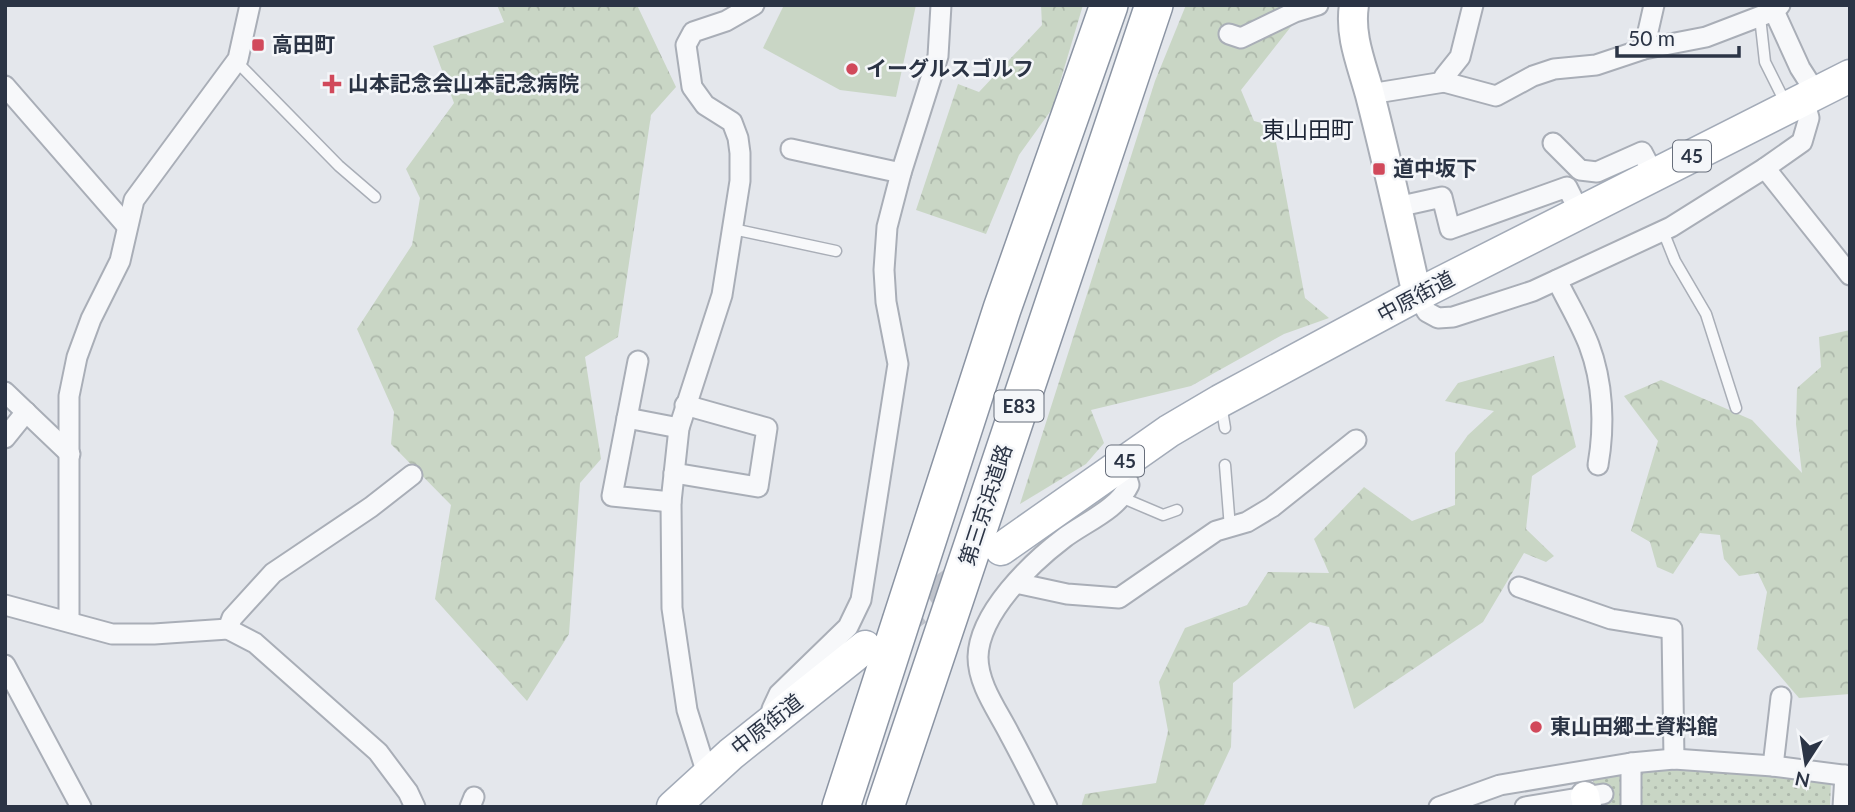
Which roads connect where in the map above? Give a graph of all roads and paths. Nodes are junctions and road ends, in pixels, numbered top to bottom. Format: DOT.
graph roads {
  1 [pos="250,5"];
  2 [pos="754,5"];
  3 [pos="941,5"];
  4 [pos="1109,5"];
  5 [pos="1154,5"];
  6 [pos="1318,5"];
  7 [pos="1354,5"];
  8 [pos="1473,5"];
  9 [pos="1654,5"];
  10 [pos="1771,11"];
  11 [pos="1229,34"];
  12 [pos="1644,49"];
  13 [pos="236,61"];
  14 [pos="1850,76"];
  15 [pos="1444,82"];
  16 [pos="5,86"];
  17 [pos="1370,94"];
  18 [pos="1803,100"];
  19 [pos="1553,143"];
  20 [pos="791,149"];
  21 [pos="1765,168"];
  22 [pos="901,173"];
  23 [pos="1654,175"];
  24 [pos="375,197"];
  25 [pos="1397,206"];
  26 [pos="1580,213"];
  27 [pos="126,225"];
  28 [pos="733,229"];
  29 [pos="1663,231"];
  30 [pos="836,251"];
  31 [pos="1850,275"];
  32 [pos="1557,280"];
  33 [pos="1417,295"];
  34 [pos="638,361"];
  35 [pos="5,392"];
  36 [pos="685,405"];
  37 [pos="1736,408"];
  38 [pos="26,412"];
  39 [pos="627,418"];
  40 [pos="679,428"];
  41 [pos="5,438"];
  42 [pos="1356,440"];
  43 [pos="71,454"];
  44 [pos="1122,463"];
  45 [pos="1226,465"];
  46 [pos="1598,465"];
  47 [pos="674,473"];
  48 [pos="412,475"];
  49 [pos="1123,498"];
  50 [pos="671,502"];
  51 [pos="1177,510"];
  52 [pos="1230,528"];
  53 [pos="1001,549"];
  54 [pos="1016,583"];
  55 [pos="1519,587"];
  56 [pos="5,605"];
  57 [pos="69,620"];
  58 [pos="228,629"];
  59 [pos="865,647"];
  60 [pos="5,664"];
  61 [pos="1781,697"];
  62 [pos="774,721"];
  63 [pos="1674,759"];
  64 [pos="1631,763"];
  65 [pos="1773,766"];
  66 [pos="707,774"];
  67 [pos="1848,776"];
  68 [pos="1591,799"];
  69 [pos="81,807"];
  70 [pos="415,807"];
  71 [pos="673,807"];
  72 [pos="841,807"];
  73 [pos="885,807"];
  74 [pos="1047,807"];
  75 [pos="1438,807"];
  76 [pos="1525,807"];
  77 [pos="1631,807"];
  78 [pos="1843,807"];
  1 -- 13 [label="street"];
  2 -- 28 [label="street"];
  3 -- 22 [label="street"];
  4 -- 72 [label="highway, 第三京浜道路 / E83"];
  5 -- 73 [label="highway, 第三京浜道路 / E83"];
  6 -- 11 [label="street"];
  7 -- 17 [label="street"];
  8 -- 15 [label="street"];
  9 -- 12 [label="street"];
  10 -- 12 [label="street"];
  10 -- 18 [label="street"];
  10 -- 18 [label="lane"];
  12 -- 15 [label="street"];
  13 -- 24 [label="lane"];
  13 -- 27 [label="street"];
  14 -- 18 [label="main road, 中原街道 / 45"];
  15 -- 17 [label="street"];
  16 -- 27 [label="street"];
  17 -- 25 [label="street"];
  18 -- 21 [label="street"];
  18 -- 23 [label="main road, 中原街道 / 45"];
  19 -- 23 [label="street"];
  20 -- 22 [label="street"];
  21 -- 29 [label="street"];
  21 -- 31 [label="street"];
  22 -- 62 [label="street"];
  23 -- 26 [label="main road, 中原街道 / 45"];
  25 -- 26 [label="street"];
  25 -- 33 [label="street"];
  26 -- 33 [label="main road, 中原街道 / 45"];
  27 -- 43 [label="street"];
  28 -- 30 [label="lane"];
  28 -- 36 [label="street"];
  29 -- 32 [label="street"];
  29 -- 37 [label="lane"];
  32 -- 33 [label="street"];
  32 -- 46 [label="street"];
  33 -- 44 [label="main road, 中原街道 / 45"];
  34 -- 39 [label="street"];
  35 -- 38 [label="street"];
  36 -- 40 [label="street"];
  36 -- 47 [label="street"];
  38 -- 41 [label="street"];
  38 -- 43 [label="street"];
  39 -- 40 [label="street"];
  39 -- 50 [label="street"];
  40 -- 47 [label="street"];
  42 -- 52 [label="street"];
  43 -- 57 [label="street"];
  44 -- 49 [label="street"];
  44 -- 53 [label="main road, 中原街道 / 45"];
  45 -- 52 [label="lane"];
  47 -- 50 [label="street"];
  48 -- 58 [label="street"];
  49 -- 51 [label="lane"];
  49 -- 54 [label="street"];
  50 -- 66 [label="street"];
  52 -- 54 [label="street"];
  54 -- 74 [label="street"];
  55 -- 63 [label="street"];
  56 -- 57 [label="street"];
  57 -- 58 [label="street"];
  58 -- 70 [label="street"];
  59 -- 62 [label="main road, 中原街道"];
  60 -- 69 [label="street"];
  61 -- 65 [label="street"];
  62 -- 66 [label="main road, 中原街道"];
  63 -- 64 [label="street"];
  63 -- 65 [label="street"];
  64 -- 75 [label="street"];
  64 -- 77 [label="street"];
  65 -- 67 [label="street"];
  66 -- 71 [label="main road, 中原街道"];
  67 -- 78 [label="street"];
  68 -- 76 [label="street"];
}
